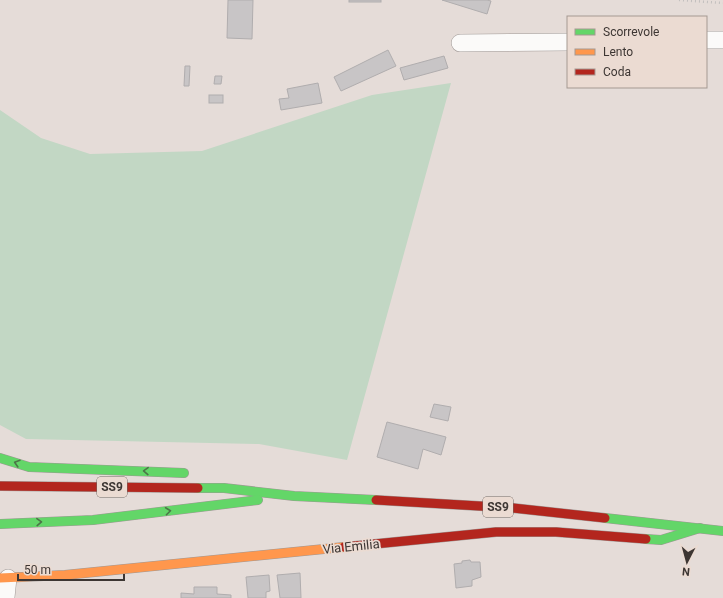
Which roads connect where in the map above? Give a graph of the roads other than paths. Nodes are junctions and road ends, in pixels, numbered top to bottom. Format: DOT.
graph roads {
  1 [pos="707,40"];
  2 [pos="723,40"];
  3 [pos="567,42"];
  4 [pos="460,43"];
  5 [pos="0,458"];
  6 [pos="190,473"];
  7 [pos="203,479"];
  8 [pos="0,486"];
  9 [pos="224,488"];
  10 [pos="294,496"];
  11 [pos="0,524"];
  12 [pos="701,528"];
  13 [pos="723,530"];
  14 [pos="4,578"];
  15 [pos="6,597"];
  1 -- 2 [label="street"];
  3 -- 4 [label="street"];
  6 -- 5 [label="main road, one-way"];
  7 -- 9 [label="main road"];
  8 -- 9 [label="main road, Via Emilia / SS9"];
  9 -- 10 [label="main road, Via Emilia / SS9"];
  11 -- 10 [label="main road, one-way"];
  10 -- 12 [label="main road, Via Emilia / SS9"];
  12 -- 13 [label="main road, Via Emilia / SS9"];
  12 -- 14 [label="main road, Via Emilia"];
  14 -- 15 [label="street"];
}
